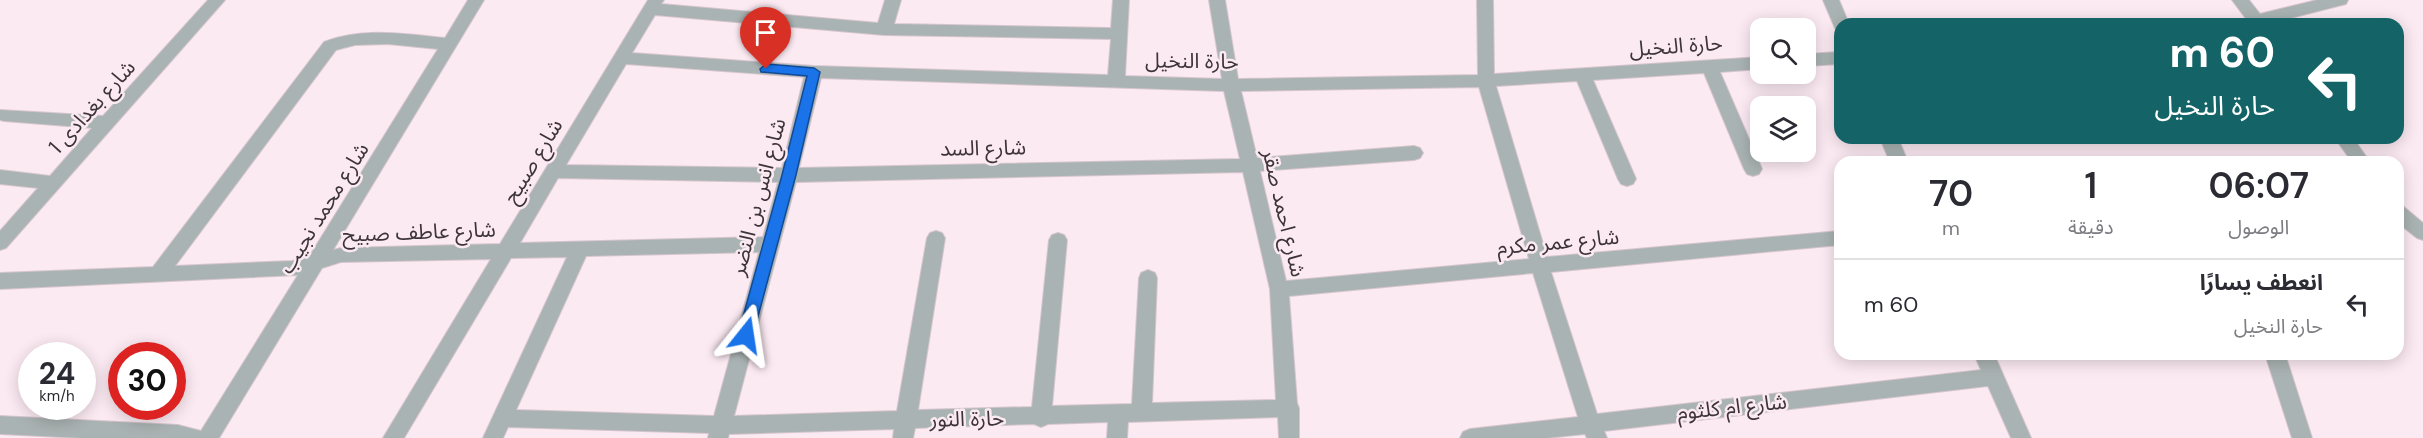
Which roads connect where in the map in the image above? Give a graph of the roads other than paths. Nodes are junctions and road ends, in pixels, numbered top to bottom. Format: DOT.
graph roads {
  1 [pos="217,0"];
  2 [pos="476,0"];
  3 [pos="893,0"];
  4 [pos="1121,0"];
  5 [pos="1217,0"];
  6 [pos="1485,0"];
  7 [pos="1832,0"];
  8 [pos="2240,0"];
  9 [pos="2340,0"];
  10 [pos="653,5"];
  11 [pos="1839,18"];
  12 [pos="2255,18"];
  13 [pos="2273,18"];
  14 [pos="884,29"];
  15 [pos="1119,34"];
  16 [pos="451,44"];
  17 [pos="622,58"];
  18 [pos="1834,58"];
  19 [pos="1816,59"];
  20 [pos="1750,64"];
  21 [pos="1709,66"];
  22 [pos="814,72"];
  23 [pos="1583,75"];
  24 [pos="1116,81"];
  25 [pos="1486,81"];
  26 [pos="1231,85"];
  27 [pos="4,115"];
  28 [pos="107,123"];
  29 [pos="1414,153"];
  30 [pos="1250,165"];
  31 [pos="1753,169"];
  32 [pos="554,171"];
  33 [pos="789,175"];
  34 [pos="0,177"];
  35 [pos="1627,179"];
  36 [pos="54,183"];
  37 [pos="2404,217"];
  38 [pos="2404,229"];
  39 [pos="2421,230"];
  40 [pos="936,238"];
  41 [pos="1834,239"];
  42 [pos="1058,240"];
  43 [pos="0,243"];
  44 [pos="769,244"];
  45 [pos="580,249"];
  46 [pos="505,251"];
  47 [pos="317,262"];
  48 [pos="1539,267"];
  49 [pos="158,274"];
  50 [pos="1148,278"];
  51 [pos="0,281"];
  52 [pos="1279,289"];
  53 [pos="1987,360"];
  54 [pos="2277,360"];
  55 [pos="1994,377"];
  56 [pos="1289,408"];
  57 [pos="1141,414"];
  58 [pos="1118,415"];
  59 [pos="1041,417"];
  60 [pos="502,418"];
  61 [pos="0,425"];
  62 [pos="905,429"];
  63 [pos="1593,430"];
  64 [pos="720,432"];
  65 [pos="196,438"];
  66 [pos="208,438"];
  67 [pos="393,438"];
  68 [pos="493,438"];
  69 [pos="1116,438"];
  70 [pos="1290,438"];
  71 [pos="1470,438"];
  72 [pos="2021,438"];
  73 [pos="2302,438"];
  1 -- 28 [label="street, شارع بغدادى 1"];
  2 -- 16 [label="street, شارع محمد نجيب"];
  3 -- 14 [label="street"];
  4 -- 15 [label="street"];
  5 -- 26 [label="street, شارع احمد صقر"];
  6 -- 25 [label="street"];
  7 -- 11 [label="street"];
  8 -- 12 [label="street"];
  9 -- 13 [label="street"];
  10 -- 14 [label="street"];
  10 -- 17 [label="street, شارع صبيح"];
  14 -- 15 [label="street"];
  15 -- 24 [label="street"];
  16 -- 47 [label="street, شارع محمد نجيب"];
  16 -- 49 [label="street"];
  17 -- 22 [label="street, حارة النخيل"];
  17 -- 32 [label="street, شارع صبيح"];
  18 -- 19 [label="street"];
  20 -- 21 [label="street, حارة النخيل"];
  21 -- 23 [label="street, حارة النخيل"];
  21 -- 31 [label="street"];
  22 -- 24 [label="street, حارة النخيل"];
  22 -- 33 [label="street, شارع انس بن النضر"];
  23 -- 25 [label="street, حارة النخيل"];
  23 -- 35 [label="street"];
  24 -- 26 [label="street, حارة النخيل"];
  25 -- 26 [label="street, حارة النخيل"];
  25 -- 48 [label="street"];
  26 -- 30 [label="street, شارع احمد صقر"];
  27 -- 28 [label="street"];
  28 -- 36 [label="street, شارع بغدادى 1"];
  29 -- 30 [label="street, شارع السد"];
  30 -- 33 [label="street, شارع السد"];
  30 -- 52 [label="street, شارع احمد صقر"];
  32 -- 33 [label="street, شارع السد"];
  32 -- 46 [label="street, شارع صبيح"];
  33 -- 44 [label="street, شارع انس بن النضر"];
  34 -- 36 [label="street"];
  36 -- 43 [label="street, شارع بغدادى 1"];
  37 -- 39 [label="street"];
  38 -- 39 [label="street"];
  40 -- 62 [label="street"];
  41 -- 48 [label="street, شارع عمر مكرم"];
  42 -- 59 [label="street"];
  44 -- 45 [label="street, شارع عاطف صبيح"];
  44 -- 64 [label="street, شارع انس بن النضر"];
  45 -- 46 [label="street, شارع عاطف صبيح"];
  45 -- 60 [label="street"];
  46 -- 47 [label="street, شارع عاطف صبيح"];
  46 -- 67 [label="street, شارع صبيح"];
  47 -- 49 [label="street, شارع عاطف صبيح"];
  47 -- 66 [label="street, شارع محمد نجيب"];
  48 -- 52 [label="street, شارع عمر مكرم"];
  48 -- 63 [label="street"];
  49 -- 51 [label="street, شارع عاطف صبيح"];
  50 -- 57 [label="street"];
  52 -- 56 [label="street, شارع احمد صقر"];
  53 -- 55 [label="street"];
  54 -- 73 [label="street"];
  55 -- 63 [label="street, شارع ام كلثوم"];
  55 -- 72 [label="street"];
  56 -- 57 [label="street, حارة النور"];
  56 -- 70 [label="street, شارع احمد صقر"];
  57 -- 58 [label="street, حارة النور"];
  58 -- 59 [label="street, حارة النور"];
  58 -- 69 [label="street"];
  59 -- 62 [label="street, حارة النور"];
  60 -- 64 [label="street, حارة النور"];
  60 -- 68 [label="street"];
  61 -- 65 [label="street"];
  62 -- 64 [label="street, حارة النور"];
  63 -- 71 [label="street, شارع ام كلثوم"];
}
